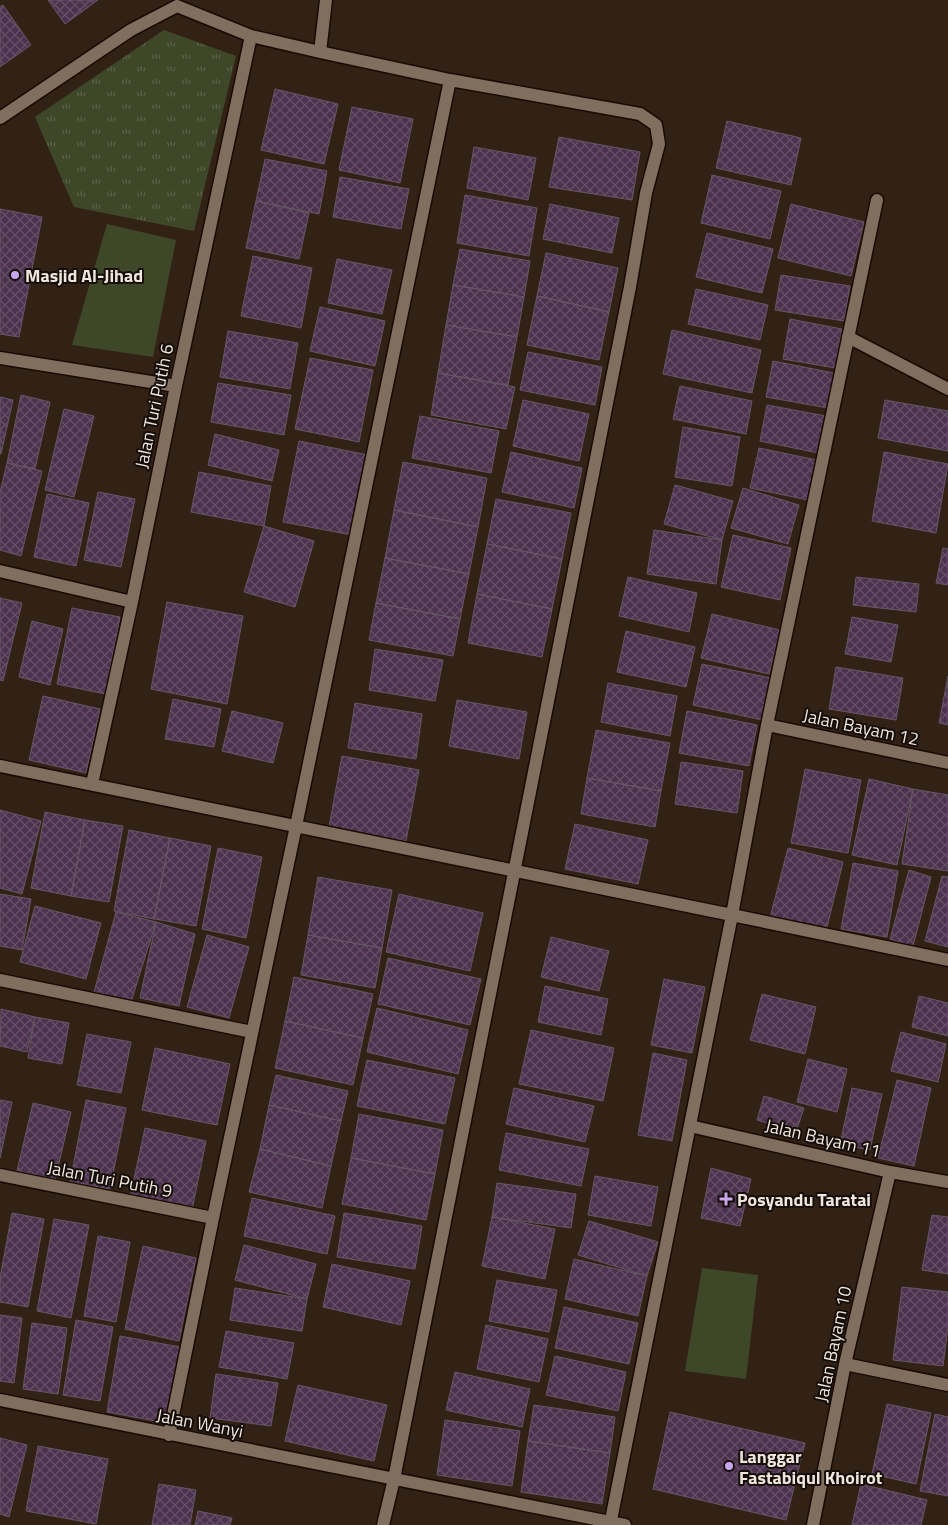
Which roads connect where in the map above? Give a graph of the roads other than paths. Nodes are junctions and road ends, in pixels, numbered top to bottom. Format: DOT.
graph roads {
  1 [pos="326,0"];
  2 [pos="176,3"];
  3 [pos="251,36"];
  4 [pos="320,52"];
  5 [pos="450,80"];
  6 [pos="0,118"];
  7 [pos="877,200"];
  8 [pos="848,337"];
  9 [pos="0,358"];
  10 [pos="176,386"];
  11 [pos="948,389"];
  12 [pos="0,571"];
  13 [pos="132,602"];
  14 [pos="767,725"];
  15 [pos="948,763"];
  16 [pos="0,766"];
  17 [pos="92,784"];
  18 [pos="296,826"];
  19 [pos="514,870"];
  20 [pos="732,915"];
  21 [pos="948,960"];
  22 [pos="0,980"];
  23 [pos="252,1032"];
  24 [pos="690,1126"];
  25 [pos="890,1172"];
  26 [pos="0,1175"];
  27 [pos="948,1182"];
  28 [pos="212,1218"];
  29 [pos="845,1364"];
  30 [pos="948,1385"];
  31 [pos="0,1400"];
  32 [pos="169,1435"];
  33 [pos="394,1479"];
  34 [pos="610,1524"];
  35 [pos="383,1525"];
  36 [pos="625,1525"];
  37 [pos="813,1525"];
  1 -- 4 [label="street"];
  2 -- 3 [label="street"];
  2 -- 6 [label="street"];
  3 -- 4 [label="street"];
  3 -- 10 [label="street, Jalan Turi Putih 6"];
  4 -- 5 [label="street"];
  5 -- 18 [label="street"];
  5 -- 19 [label="street"];
  7 -- 8 [label="street"];
  8 -- 11 [label="street"];
  8 -- 14 [label="street"];
  9 -- 10 [label="street"];
  10 -- 13 [label="street, Jalan Turi Putih 6"];
  12 -- 13 [label="street"];
  13 -- 17 [label="street, Jalan Turi Putih 6"];
  14 -- 15 [label="street, Jalan Bayam 12"];
  14 -- 20 [label="street"];
  16 -- 17 [label="street"];
  17 -- 18 [label="street"];
  18 -- 19 [label="street"];
  18 -- 23 [label="street"];
  19 -- 20 [label="street"];
  19 -- 33 [label="street"];
  20 -- 21 [label="street"];
  20 -- 24 [label="street"];
  22 -- 23 [label="street"];
  23 -- 28 [label="street"];
  24 -- 25 [label="street, Jalan Bayam 11"];
  24 -- 34 [label="street"];
  25 -- 27 [label="street, Jalan Bayam 11"];
  25 -- 29 [label="street, Jalan Bayam 10"];
  26 -- 28 [label="street, Jalan Turi Putih 9"];
  28 -- 32 [label="street"];
  29 -- 30 [label="street"];
  29 -- 37 [label="street, Jalan Bayam 10"];
  31 -- 32 [label="street, Jalan Wanyi"];
  32 -- 33 [label="street, Jalan Wanyi"];
  33 -- 34 [label="street, Jalan Wanyi"];
  33 -- 35 [label="street"];
  34 -- 36 [label="street, Jalan Wanyi"];
}
